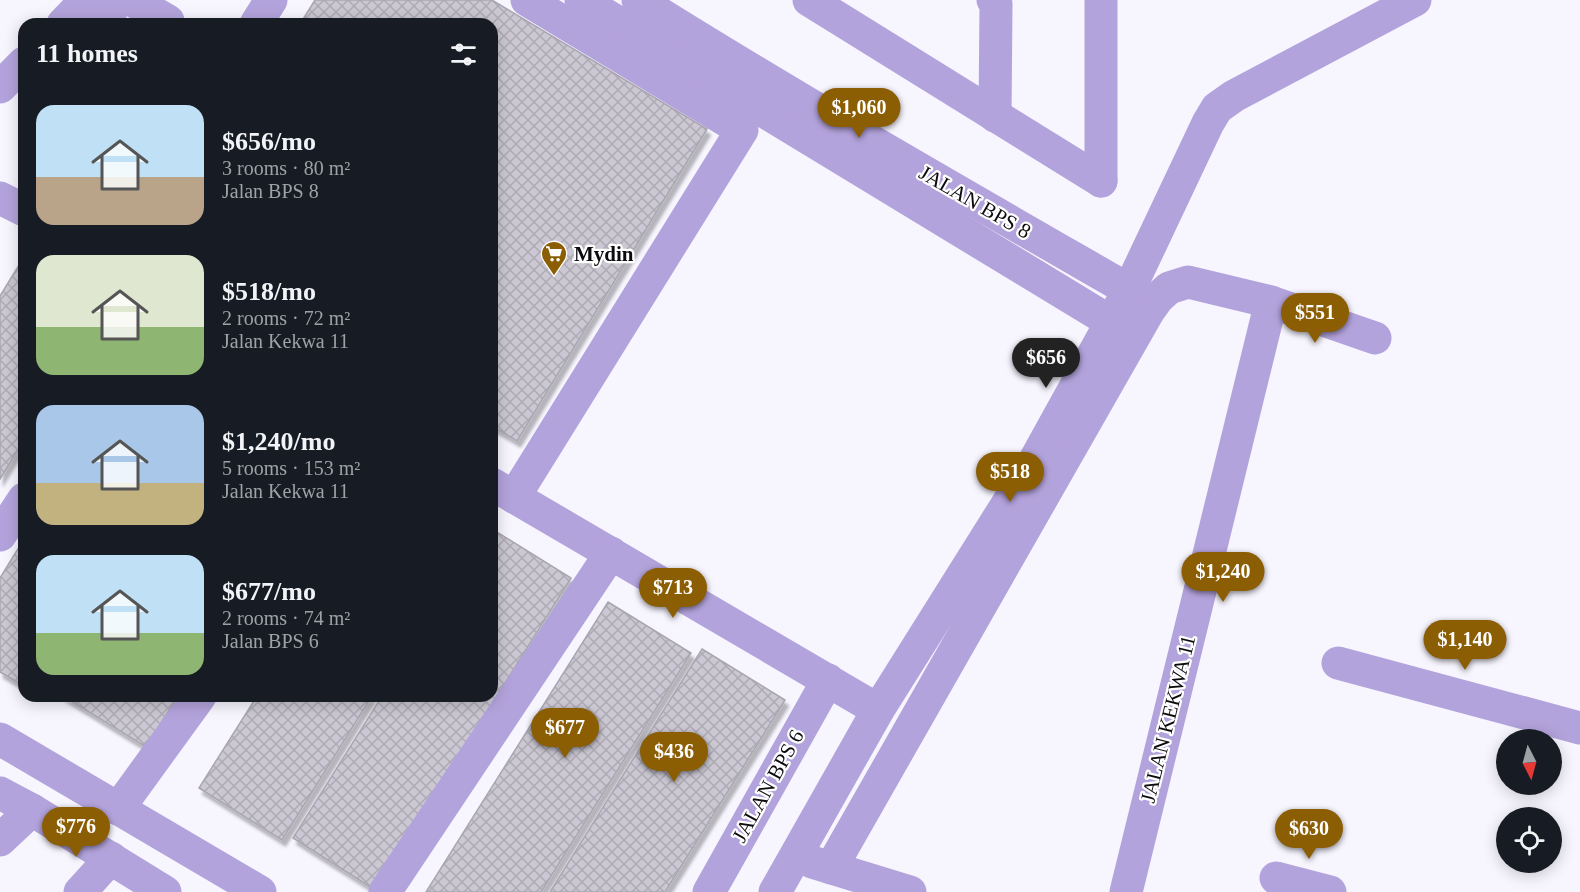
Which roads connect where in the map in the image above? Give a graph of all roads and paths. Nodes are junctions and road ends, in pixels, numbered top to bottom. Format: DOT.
graph roads {
  1 [pos="86,0"];
  2 [pos="271,0"];
  3 [pos="527,0"];
  4 [pos="581,0"];
  5 [pos="638,0"];
  6 [pos="809,0"];
  7 [pos="993,0"];
  8 [pos="1101,0"];
  9 [pos="1404,2"];
  10 [pos="142,6"];
  11 [pos="69,18"];
  12 [pos="117,18"];
  13 [pos="260,18"];
  14 [pos="18,69"];
  15 [pos="0,87"];
  16 [pos="994,116"];
  17 [pos="0,198"];
  18 [pos="18,207"];
  19 [pos="1129,290"];
  20 [pos="1271,302"];
  21 [pos="1111,322"];
  22 [pos="1375,338"];
  23 [pos="503,491"];
  24 [pos="18,508"];
  25 [pos="0,535"];
  26 [pos="611,553"];
  27 [pos="1338,663"];
  28 [pos="828,680"];
  29 [pos="196,702"];
  30 [pos="878,710"];
  31 [pos="1580,728"];
  32 [pos="0,739"];
  33 [pos="0,793"];
  34 [pos="118,809"];
  35 [pos="32,810"];
  36 [pos="0,840"];
  37 [pos="796,857"];
  38 [pos="111,858"];
  39 [pos="831,868"];
  40 [pos="1276,878"];
  41 [pos="80,892"];
  42 [pos="165,892"];
  43 [pos="260,892"];
  44 [pos="385,892"];
  45 [pos="709,892"];
  46 [pos="775,892"];
  47 [pos="910,892"];
  48 [pos="1126,892"];
  49 [pos="1330,892"];
  1 -- 11 [label="street"];
  2 -- 13 [label="street"];
  3 -- 23 [label="street"];
  4 -- 21 [label="street"];
  5 -- 19 [label="street, JALAN BPS 8"];
  6 -- 16 [label="street"];
  7 -- 16 [label="street"];
  8 -- 16 [label="street"];
  9 -- 19 [label="street"];
  10 -- 12 [label="street"];
  14 -- 15 [label="street"];
  17 -- 18 [label="street"];
  19 -- 21 [label="street"];
  20 -- 22 [label="street"];
  20 -- 39 [label="street"];
  20 -- 48 [label="street, JALAN KEKWA 11"];
  21 -- 30 [label="street"];
  23 -- 26 [label="street"];
  24 -- 25 [label="street"];
  26 -- 28 [label="street"];
  26 -- 44 [label="street"];
  27 -- 31 [label="street"];
  28 -- 30 [label="street"];
  28 -- 45 [label="street, JALAN BPS 6"];
  29 -- 34 [label="street"];
  30 -- 37 [label="street"];
  32 -- 34 [label="street"];
  33 -- 35 [label="street"];
  34 -- 43 [label="street"];
  35 -- 36 [label="street"];
  35 -- 38 [label="street"];
  37 -- 39 [label="street"];
  37 -- 46 [label="street"];
  38 -- 41 [label="street"];
  38 -- 42 [label="street"];
  39 -- 47 [label="street"];
  40 -- 49 [label="street"];
}
